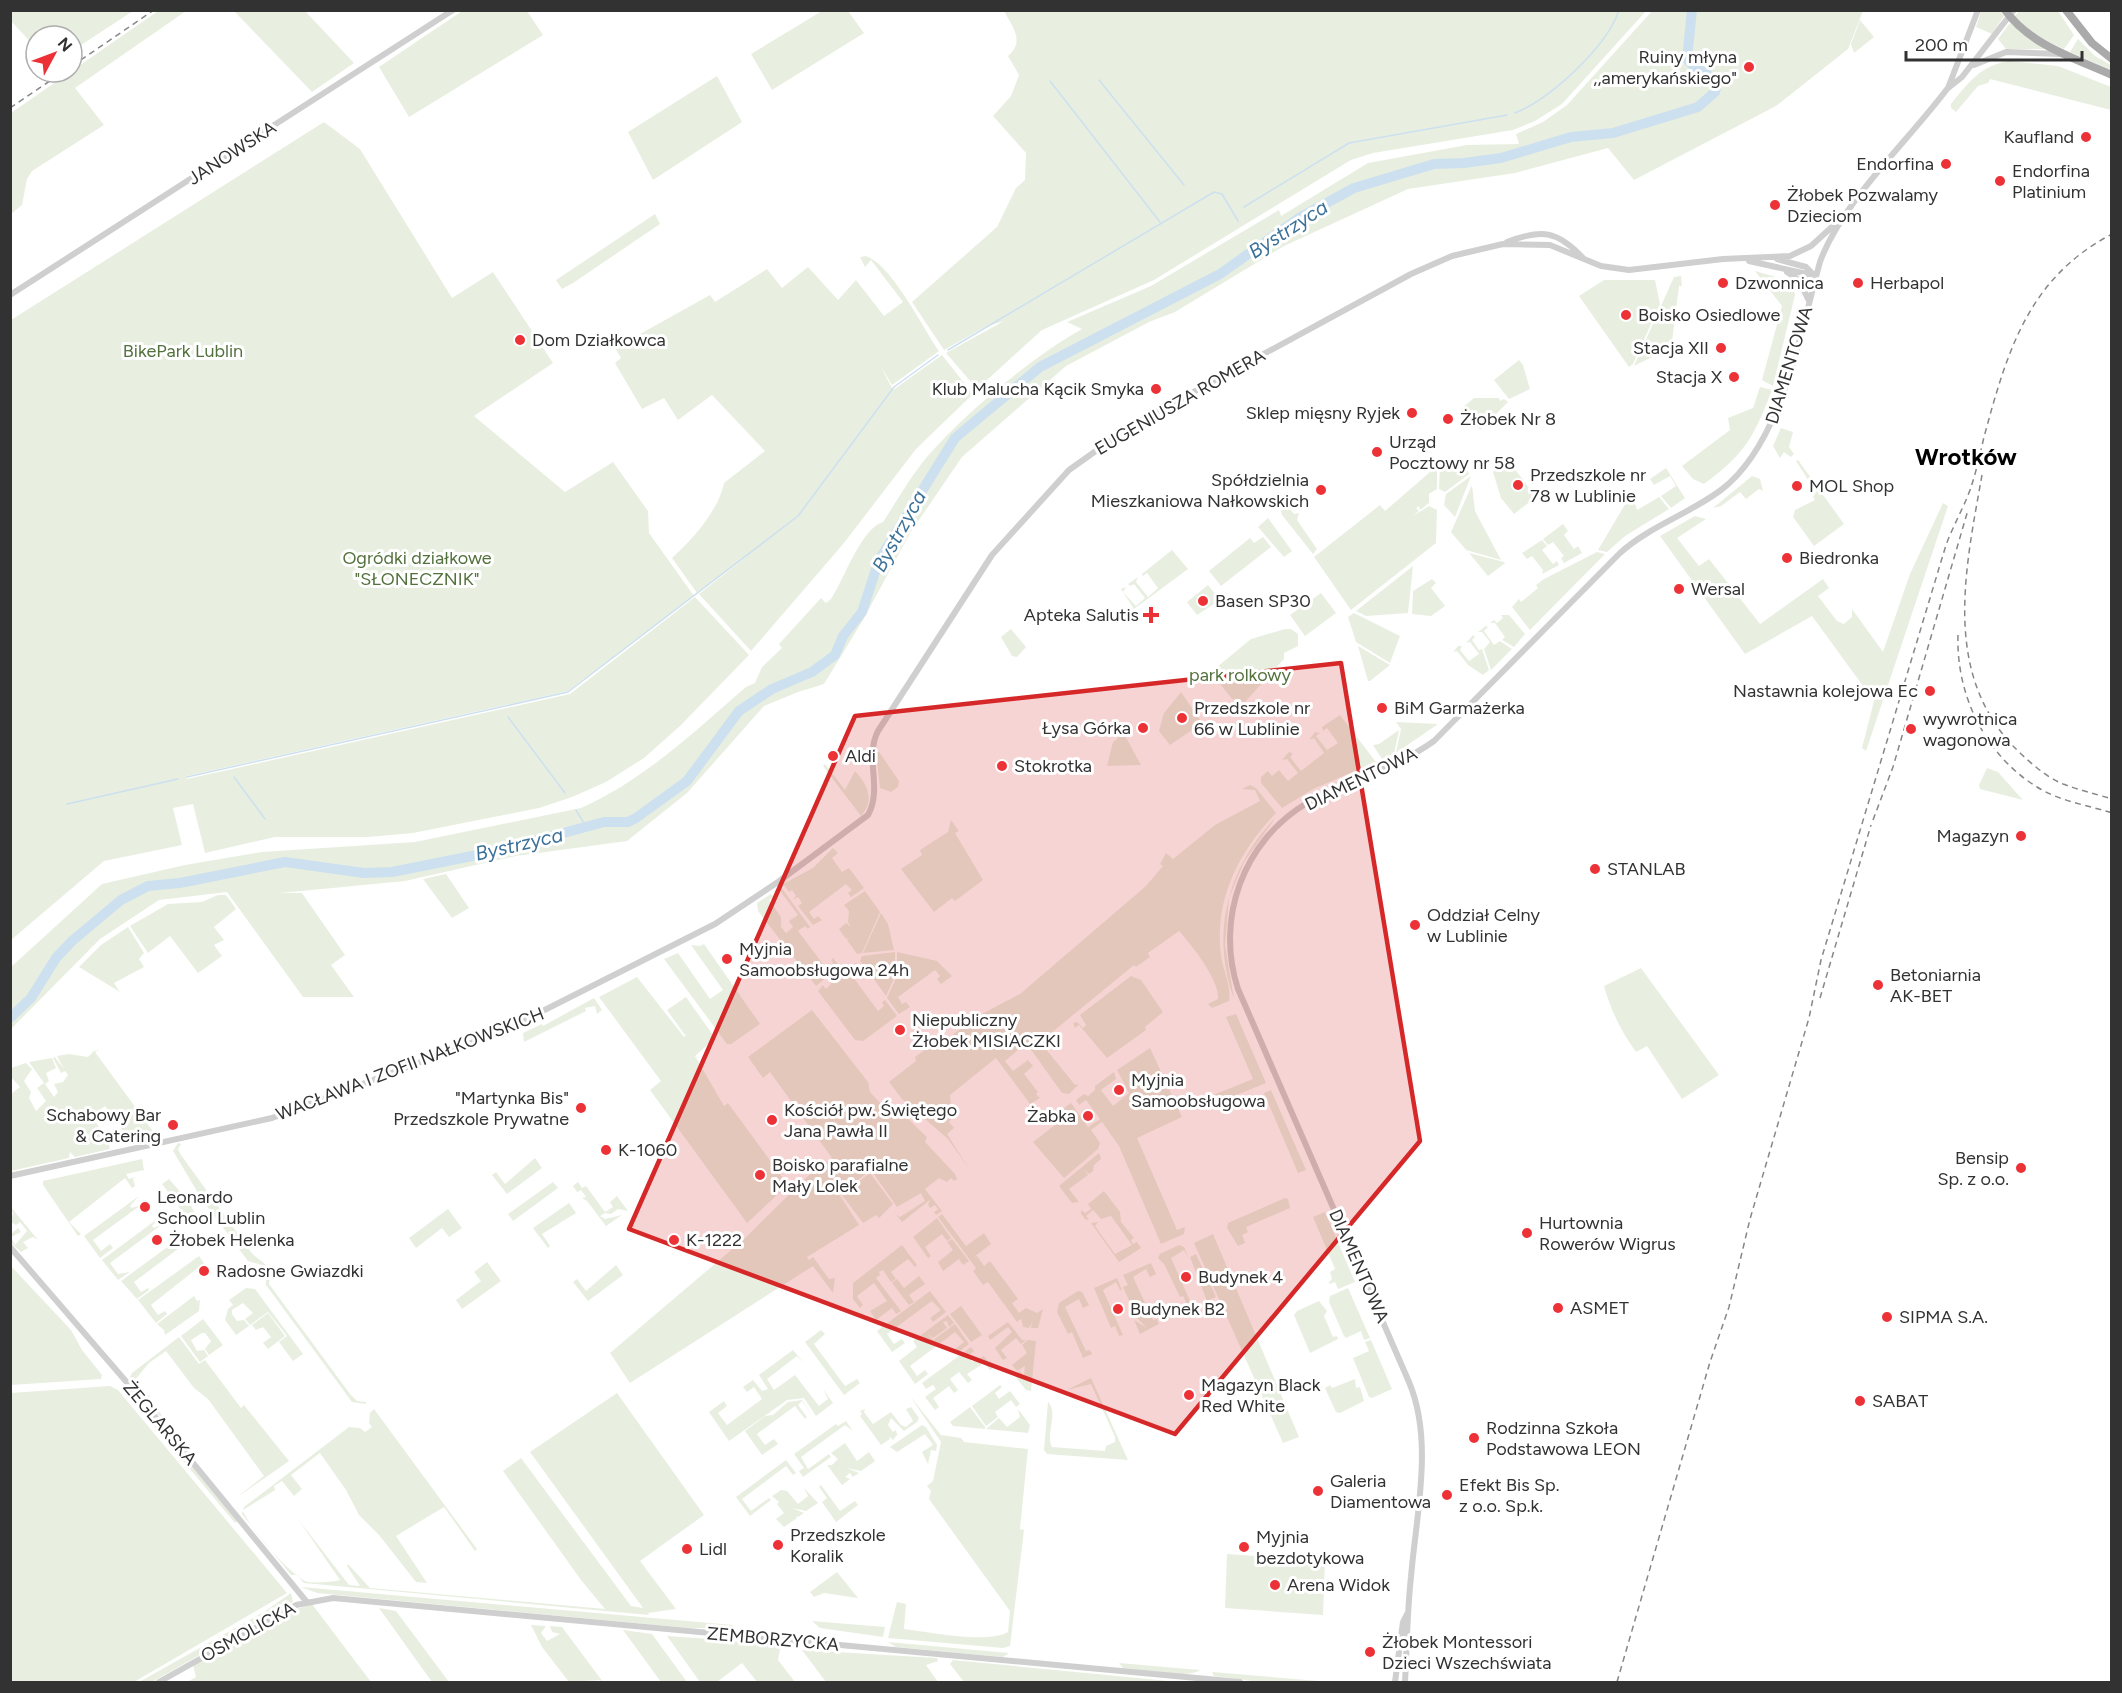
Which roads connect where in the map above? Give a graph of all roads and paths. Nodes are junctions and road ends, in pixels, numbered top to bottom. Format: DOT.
graph roads {
  1 [pos="453,10"];
  2 [pos="1977,10"];
  3 [pos="2066,10"];
  4 [pos="2009,13"];
  5 [pos="2064,54"];
  6 [pos="2112,59"];
  7 [pos="1971,66"];
  8 [pos="2112,75"];
  9 [pos="1947,89"];
  10 [pos="1845,215"];
  11 [pos="1503,244"];
  12 [pos="1583,258"];
  13 [pos="1740,258"];
  14 [pos="1770,258"];
  15 [pos="1781,269"];
  16 [pos="1816,276"];
  17 [pos="10,296"];
  18 [pos="1809,301"];
  19 [pos="868,814"];
  20 [pos="10,1176"];
  21 [pos="10,1247"];
  22 [pos="306,1601"];
  23 [pos="1408,1613"];
  24 [pos="1406,1670"];
  25 [pos="159,1683"];
  26 [pos="1240,1683"];
  27 [pos="1395,1683"];
  28 [pos="1405,1683"];
  29 [pos="1411,1683"];
  1 -- 17 [label="street, JANOWSKA"];
  2 -- 9 [label="street, DIAMENTOWA"];
  3 -- 6 [label="main road"];
  4 -- 5 [label="main road"];
  4 -- 7 [label="street, DIAMENTOWA"];
  5 -- 7 [label="street"];
  5 -- 8 [label="main road"];
  7 -- 9 [label="street, DIAMENTOWA"];
  9 -- 10 [label="street, DIAMENTOWA"];
  10 -- 14 [label="street, EUGENIUSZA ROMERA"];
  10 -- 16 [label="street, DIAMENTOWA"];
  11 -- 12 [label="street, EUGENIUSZA ROMERA"];
  11 -- 12 [label="street, EUGENIUSZA ROMERA"];
  11 -- 19 [label="street, EUGENIUSZA ROMERA"];
  12 -- 13 [label="street, EUGENIUSZA ROMERA"];
  13 -- 14 [label="street, EUGENIUSZA ROMERA"];
  13 -- 15 [label="street, EUGENIUSZA ROMERA"];
  14 -- 16 [label="street, EUGENIUSZA ROMERA"];
  15 -- 16 [label="street, EUGENIUSZA ROMERA"];
  15 -- 18 [label="street, EUGENIUSZA ROMERA"];
  16 -- 18 [label="street, DIAMENTOWA"];
  18 -- 23 [label="street, DIAMENTOWA"];
  19 -- 20 [label="street, WACŁAWA I ZOFII NAŁKOWSKICH"];
  21 -- 22 [label="street, ŻEGLARSKA"];
  22 -- 25 [label="street, OSMOLICKA"];
  22 -- 26 [label="street, ZEMBORZYCKA"];
  23 -- 24 [label="street, DIAMENTOWA"];
  23 -- 27 [label="street, DIAMENTOWA"];
  24 -- 28 [label="street, DIAMENTOWA"];
  24 -- 29 [label="street"];
}
